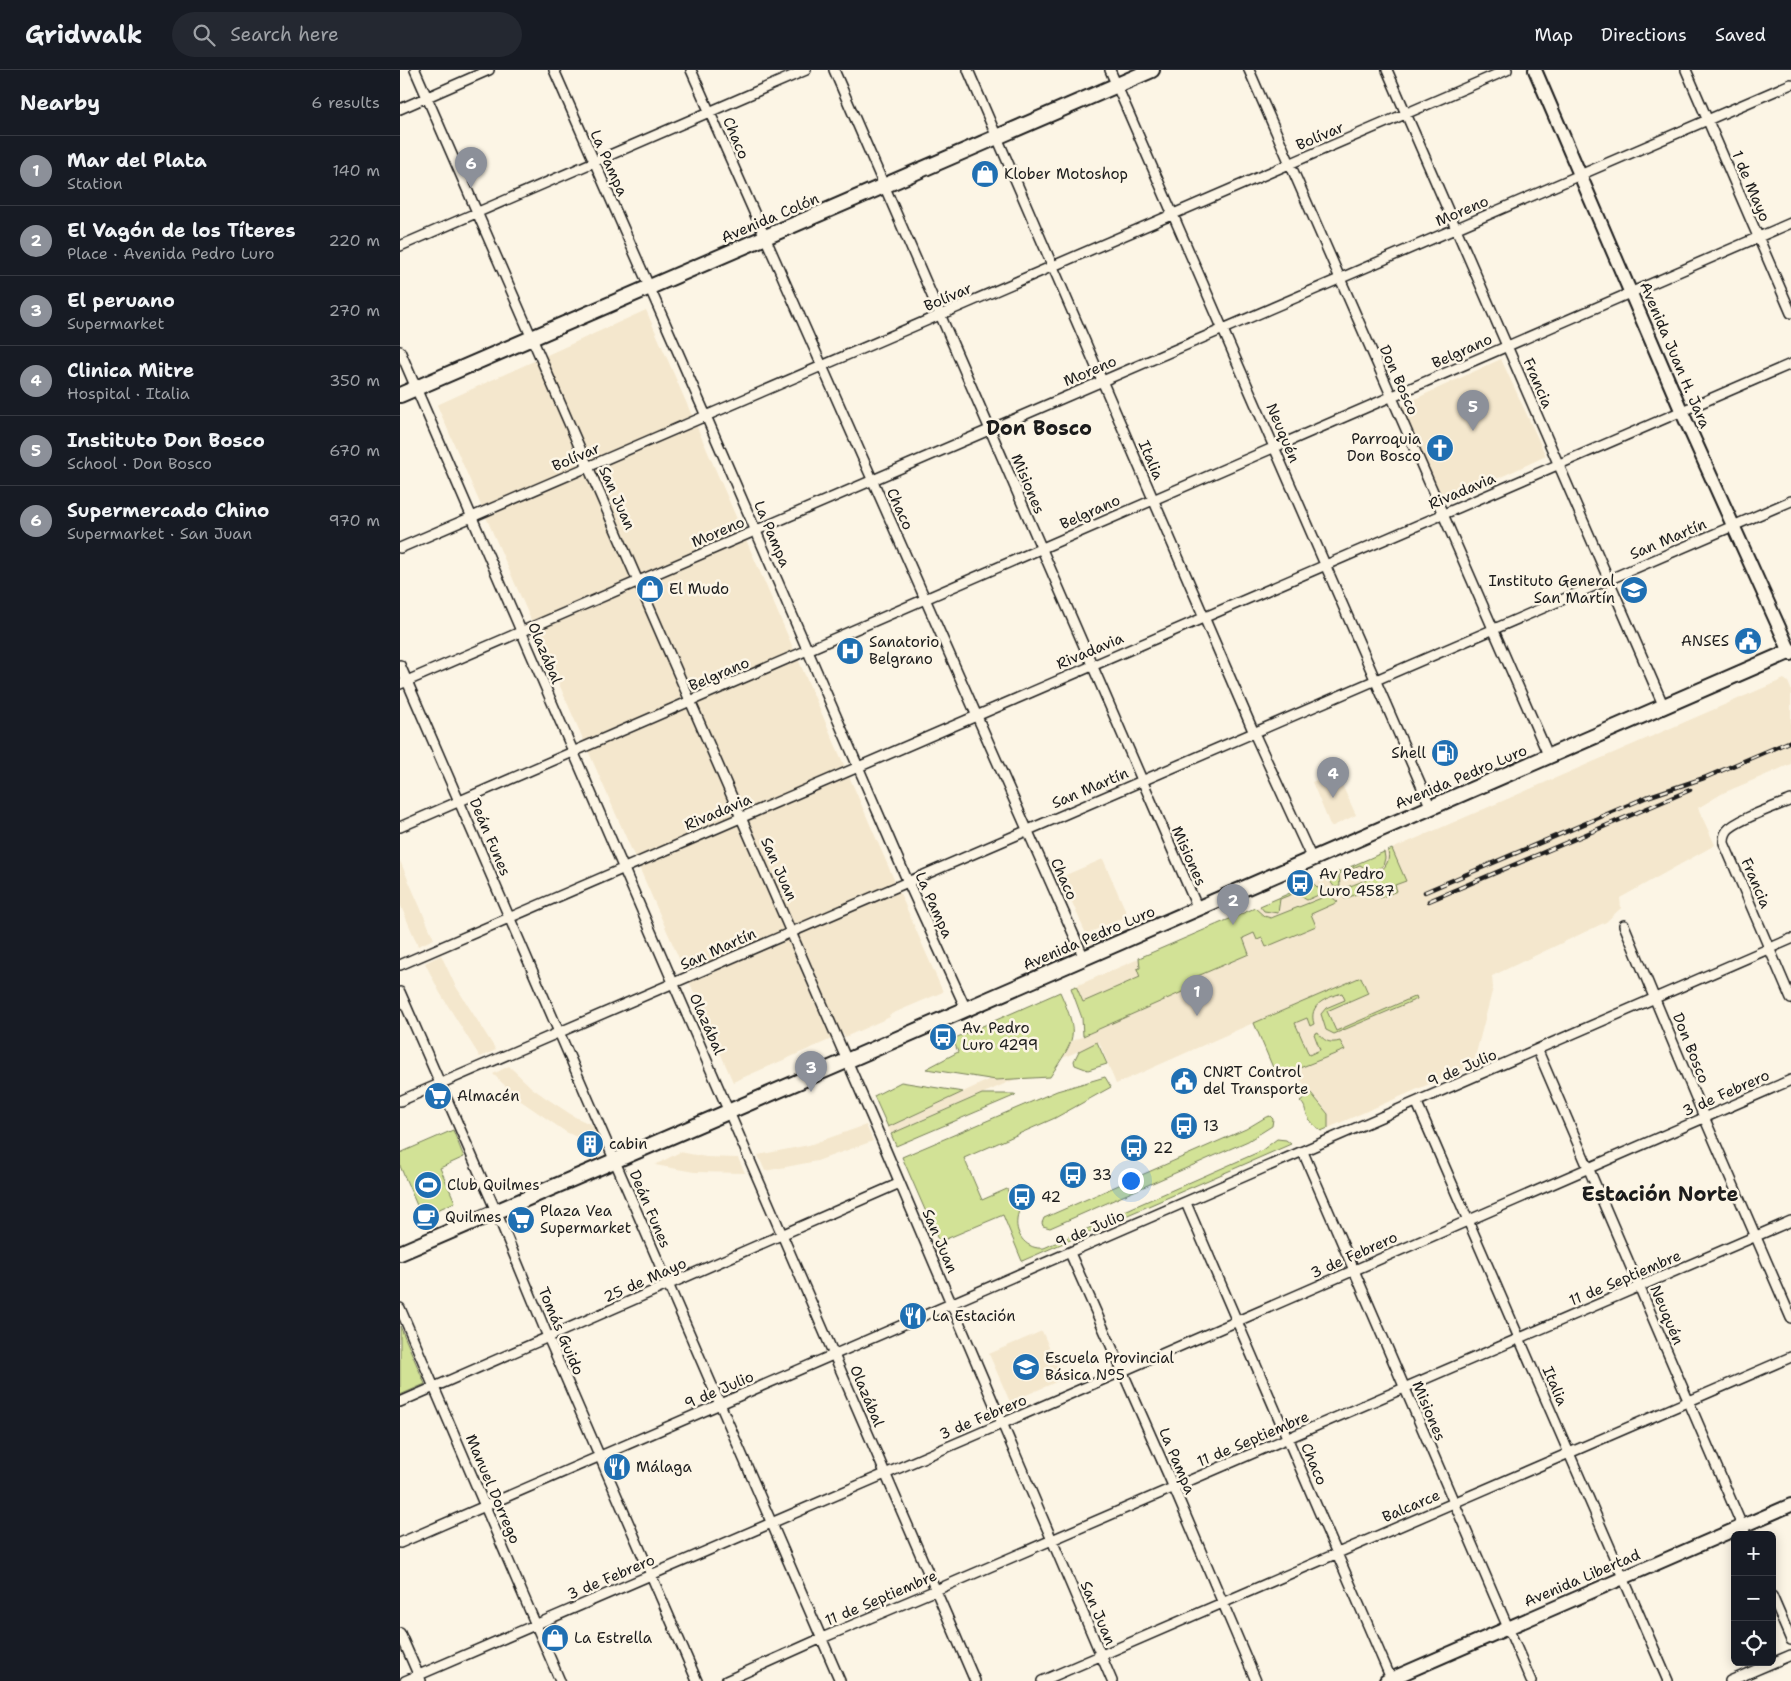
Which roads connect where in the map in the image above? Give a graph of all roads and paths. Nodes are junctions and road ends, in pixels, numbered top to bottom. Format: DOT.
graph roads {
  1 [pos="415,70"];
  2 [pos="489,70"];
  3 [pos="554,70"];
  4 [pos="691,70"];
  5 [pos="806,70"];
  6 [pos="834,70"];
  7 [pos="968,70"];
  8 [pos="1110,70"];
  9 [pos="1152,70"];
  10 [pos="1249,70"];
  11 [pos="1387,70"];
  12 [pos="1507,70"];
  13 [pos="1535,70"];
  14 [pos="1686,70"];
  15 [pos="1791,84"];
  16 [pos="1117,85"];
  17 [pos="427,97"];
  18 [pos="400,108"];
  19 [pos="710,112"];
  20 [pos="1406,114"];
  21 [pos="1707,120"];
  22 [pos="997,137"];
  23 [pos="593,162"];
  24 [pos="1290,164"];
  25 [pos="1580,175"];
  26 [pos="884,186"];
  27 [pos="477,213"];
  28 [pos="1173,214"];
  29 [pos="1791,223"];
  30 [pos="1456,229"];
  31 [pos="1758,237"];
  32 [pos="764,238"];
  33 [pos="400,246"];
  34 [pos="1052,266"];
  35 [pos="1340,279"];
  36 [pos="650,288"];
  37 [pos="1631,293"];
  38 [pos="1791,313"];
  39 [pos="940,315"];
  40 [pos="1223,329"];
  41 [pos="532,338"];
  42 [pos="1507,346"];
  43 [pos="400,351"];
  44 [pos="1791,364"];
  45 [pos="821,366"];
  46 [pos="1102,381"];
  47 [pos="416,388"];
  48 [pos="400,395"];
  49 [pos="1392,397"];
  50 [pos="1681,410"];
  51 [pos="706,416"];
  52 [pos="990,430"];
  53 [pos="1274,448"];
  54 [pos="1558,464"];
  55 [pos="589,467"];
  56 [pos="872,481"];
  57 [pos="1153,500"];
  58 [pos="1791,500"];
  59 [pos="1443,514"];
  60 [pos="472,517"];
  61 [pos="1732,526"];
  62 [pos="756,531"];
  63 [pos="400,548"];
  64 [pos="1041,549"];
  65 [pos="1325,564"];
  66 [pos="1608,580"];
  67 [pos="638,581"];
  68 [pos="925,599"];
  69 [pos="1204,617"];
  70 [pos="1493,629"];
  71 [pos="522,632"];
  72 [pos="807,651"];
  73 [pos="1791,652"];
  74 [pos="400,665"];
  75 [pos="1092,666"];
  76 [pos="1375,680"];
  77 [pos="404,683"];
  78 [pos="691,701"];
  79 [pos="1664,707"];
  80 [pos="976,715"];
  81 [pos="1254,732"];
  82 [pos="573,752"];
  83 [pos="1549,756"];
  84 [pos="858,767"];
  85 [pos="1142,781"];
  86 [pos="1791,800"];
  87 [pos="459,802"];
  88 [pos="1431,808"];
  89 [pos="741,817"];
  90 [pos="400,827"];
  91 [pos="1028,830"];
  92 [pos="1312,859"];
  93 [pos="624,868"];
  94 [pos="908,882"];
  95 [pos="1198,909"];
  96 [pos="510,917"];
  97 [pos="1624,925"];
  98 [pos="791,932"];
  99 [pos="1791,940"];
  100 [pos="1770,949"];
  101 [pos="1084,958"];
  102 [pos="400,964"];
  103 [pos="674,983"];
  104 [pos="400,992"];
  105 [pos="1791,999"];
  106 [pos="1656,1000"];
  107 [pos="966,1009"];
  108 [pos="560,1032"];
  109 [pos="1538,1051"];
  110 [pos="847,1060"];
  111 [pos="1791,1080"];
  112 [pos="440,1084"];
  113 [pos="400,1101"];
  114 [pos="1417,1103"];
  115 [pos="730,1111"];
  116 [pos="1704,1117"];
  117 [pos="1302,1152"];
  118 [pos="614,1160"];
  119 [pos="1588,1168"];
  120 [pos="900,1183"];
  121 [pos="1186,1203"];
  122 [pos="496,1211"];
  123 [pos="1468,1221"];
  124 [pos="1791,1221"];
  125 [pos="782,1234"];
  126 [pos="1756,1236"];
  127 [pos="400,1253"];
  128 [pos="1070,1253"];
  129 [pos="1354,1270"];
  130 [pos="668,1284"];
  131 [pos="1640,1286"];
  132 [pos="952,1304"];
  133 [pos="400,1308"];
  134 [pos="1791,1318"];
  135 [pos="1237,1321"];
  136 [pos="548,1337"];
  137 [pos="1519,1339"];
  138 [pos="834,1355"];
  139 [pos="1791,1357"];
  140 [pos="1123,1371"];
  141 [pos="434,1387"];
  142 [pos="1404,1388"];
  143 [pos="1688,1401"];
  144 [pos="400,1402"];
  145 [pos="720,1404"];
  146 [pos="1001,1424"];
  147 [pos="1288,1438"];
  148 [pos="1569,1453"];
  149 [pos="600,1457"];
  150 [pos="886,1474"];
  151 [pos="1174,1488"];
  152 [pos="1454,1503"];
  153 [pos="1791,1505"];
  154 [pos="485,1506"];
  155 [pos="772,1523"];
  156 [pos="1744,1531"];
  157 [pos="1731,1536"];
  158 [pos="1051,1541"];
  159 [pos="400,1543"];
  160 [pos="1337,1553"];
  161 [pos="651,1575"];
  162 [pos="1623,1578"];
  163 [pos="936,1590"];
  164 [pos="1222,1603"];
  165 [pos="1776,1605"];
  166 [pos="536,1624"];
  167 [pos="1508,1628"];
  168 [pos="400,1633"];
  169 [pos="822,1638"];
  170 [pos="1791,1640"];
  171 [pos="1791,1655"];
  172 [pos="1101,1656"];
  173 [pos="419,1678"];
  174 [pos="1390,1680"];
  175 [pos="405,1681"];
  176 [pos="560,1681"];
  177 [pos="697,1681"];
  178 [pos="726,1681"];
  179 [pos="840,1681"];
  180 [pos="975,1681"];
  181 [pos="1042,1681"];
  182 [pos="1112,1681"];
  183 [pos="1256,1681"];
  184 [pos="1531,1681"];
  185 [pos="1668,1681"];
  186 [pos="1730,1681"];
  1 -- 17 [label="street, San Juan"];
  2 -- 17 [label="street"];
  3 -- 23 [label="street, La Pampa"];
  4 -- 19 [label="street, Chaco"];
  5 -- 19 [label="street"];
  6 -- 26 [label="street, Misiones"];
  7 -- 22 [label="street, Italia"];
  8 -- 16 [label="street, Neuquén"];
  9 -- 16 [label="main road, Avenida Colón"];
  10 -- 24 [label="street, Don Bosco"];
  11 -- 20 [label="street, Francia"];
  12 -- 20 [label="street, Bolívar"];
  13 -- 25 [label="main road, Avenida Juan H. Jara"];
  14 -- 21 [label="street, 1 de Mayo"];
  15 -- 21 [label="street, Moreno"];
  16 -- 22 [label="main road, Avenida Colón"];
  16 -- 28 [label="street, Neuquén"];
  17 -- 18 [label="street"];
  17 -- 27 [label="street, San Juan"];
  19 -- 23 [label="street"];
  19 -- 32 [label="street, Chaco"];
  20 -- 24 [label="street, Bolívar"];
  20 -- 30 [label="street, Francia"];
  21 -- 25 [label="street, Moreno"];
  21 -- 31 [label="street, 1 de Mayo"];
  22 -- 26 [label="main road, Avenida Colón"];
  22 -- 34 [label="street, Italia"];
  23 -- 27 [label="street"];
  23 -- 36 [label="street, La Pampa"];
  24 -- 28 [label="street, Bolívar"];
  24 -- 35 [label="street, Don Bosco"];
  25 -- 30 [label="street, Moreno"];
  25 -- 37 [label="main road, Avenida Juan H. Jara"];
  26 -- 32 [label="main road, Avenida Colón"];
  26 -- 39 [label="street, Misiones"];
  27 -- 33 [label="street"];
  27 -- 41 [label="street, San Juan"];
  28 -- 34 [label="street, Bolívar"];
  28 -- 40 [label="street, Neuquén"];
  29 -- 31 [label="street, Belgrano"];
  30 -- 35 [label="street, Moreno"];
  30 -- 42 [label="street, Francia"];
  31 -- 37 [label="street, Belgrano"];
  31 -- 38 [label="street, 1 de Mayo"];
  32 -- 36 [label="main road, Avenida Colón"];
  32 -- 45 [label="street, Chaco"];
  34 -- 39 [label="street, Bolívar"];
  34 -- 46 [label="street, Italia"];
  35 -- 40 [label="street, Moreno"];
  35 -- 49 [label="street, Don Bosco"];
  36 -- 41 [label="main road, Avenida Colón"];
  36 -- 51 [label="street, La Pampa"];
  37 -- 42 [label="street, Belgrano"];
  37 -- 50 [label="main road, Avenida Juan H. Jara"];
  39 -- 45 [label="street, Bolívar"];
  39 -- 52 [label="street, Misiones"];
  40 -- 46 [label="street, Moreno"];
  40 -- 53 [label="street, Neuquén"];
  41 -- 47 [label="main road, Avenida Colón"];
  41 -- 55 [label="street, San Juan"];
  42 -- 49 [label="street, Belgrano"];
  42 -- 54 [label="street, Francia"];
  43 -- 47 [label="street, Olazábal"];
  44 -- 50 [label="street, Rivadavia"];
  45 -- 51 [label="street, Bolívar"];
  45 -- 56 [label="street, Chaco"];
  46 -- 52 [label="street, Moreno"];
  46 -- 57 [label="street, Italia"];
  47 -- 48 [label="main road, Avenida Colón"];
  47 -- 60 [label="street, Olazábal"];
  49 -- 53 [label="street, Belgrano"];
  49 -- 59 [label="street, Don Bosco"];
  50 -- 54 [label="street, Rivadavia"];
  50 -- 61 [label="main road, Avenida Juan H. Jara"];
  51 -- 55 [label="street, Bolívar"];
  51 -- 62 [label="street, La Pampa"];
  52 -- 56 [label="street, Moreno"];
  52 -- 64 [label="street, Misiones"];
  53 -- 57 [label="street, Belgrano"];
  53 -- 65 [label="street, Neuquén"];
  54 -- 59 [label="street, Rivadavia"];
  54 -- 66 [label="street, Francia"];
  55 -- 60 [label="street, Bolívar"];
  55 -- 67 [label="street, San Juan"];
  56 -- 62 [label="street, Moreno"];
  56 -- 68 [label="street, Chaco"];
  57 -- 64 [label="street, Belgrano"];
  57 -- 69 [label="street, Italia"];
  58 -- 61 [label="street, San Martín"];
  59 -- 65 [label="street, Rivadavia"];
  59 -- 70 [label="street, Don Bosco"];
  60 -- 63 [label="street, Bolívar"];
  60 -- 71 [label="street, Olazábal"];
  61 -- 66 [label="street, San Martín"];
  61 -- 73 [label="main road, Avenida Juan H. Jara"];
  62 -- 67 [label="street, Moreno"];
  62 -- 72 [label="street, La Pampa"];
  64 -- 68 [label="street, Belgrano"];
  64 -- 75 [label="street, Misiones"];
  65 -- 69 [label="street, Rivadavia"];
  65 -- 76 [label="street, Neuquén"];
  66 -- 70 [label="street, San Martín"];
  66 -- 79 [label="street, Francia"];
  67 -- 71 [label="street, Moreno"];
  67 -- 78 [label="street, San Juan"];
  68 -- 72 [label="street, Belgrano"];
  68 -- 80 [label="street, Chaco"];
  69 -- 75 [label="street, Rivadavia"];
  69 -- 81 [label="street, Italia"];
  70 -- 76 [label="street, San Martín"];
  70 -- 83 [label="street, Don Bosco"];
  71 -- 77 [label="street, Moreno"];
  71 -- 82 [label="street, Olazábal"];
  72 -- 78 [label="street, Belgrano"];
  72 -- 84 [label="street, La Pampa"];
  73 -- 79 [label="main road, Avenida Pedro Luro"];
  74 -- 77 [label="street, Deán Funes"];
  75 -- 80 [label="street, Rivadavia"];
  75 -- 85 [label="street, Misiones"];
  76 -- 81 [label="street, San Martín"];
  76 -- 88 [label="street, Neuquén"];
  77 -- 87 [label="street, Deán Funes"];
  78 -- 82 [label="street, Belgrano"];
  78 -- 89 [label="street, San Juan"];
  79 -- 83 [label="main road, Avenida Pedro Luro"];
  80 -- 84 [label="street, Rivadavia"];
  80 -- 91 [label="street, Chaco"];
  81 -- 85 [label="street, San Martín"];
  81 -- 92 [label="street, Italia"];
  82 -- 87 [label="street, Belgrano"];
  82 -- 93 [label="street, Olazábal"];
  83 -- 88 [label="main road, Avenida Pedro Luro"];
  84 -- 89 [label="street, Rivadavia"];
  84 -- 94 [label="street, La Pampa"];
  85 -- 91 [label="street, San Martín"];
  85 -- 95 [label="street, Misiones"];
  86 -- 100 [label="street, Francia"];
  87 -- 90 [label="street, Belgrano"];
  87 -- 96 [label="street, Deán Funes"];
  88 -- 92 [label="main road, Avenida Pedro Luro"];
  89 -- 93 [label="street, Rivadavia"];
  89 -- 98 [label="street, San Juan"];
  91 -- 94 [label="street, San Martín"];
  91 -- 101 [label="street, Chaco"];
  92 -- 95 [label="main road, Avenida Pedro Luro"];
  93 -- 96 [label="street, Rivadavia"];
  93 -- 103 [label="street, Olazábal"];
  94 -- 98 [label="street, San Martín"];
  94 -- 107 [label="street, La Pampa"];
  95 -- 101 [label="main road, Avenida Pedro Luro"];
  96 -- 102 [label="street, Rivadavia"];
  96 -- 108 [label="street, Deán Funes"];
  97 -- 106 [label="street, Don Bosco"];
  98 -- 103 [label="street, San Martín"];
  98 -- 110 [label="street, San Juan"];
  99 -- 100 [label="street, 9 de Julio"];
  100 -- 105 [label="street, Francia"];
  100 -- 106 [label="street, 9 de Julio"];
  101 -- 107 [label="main road, Avenida Pedro Luro"];
  103 -- 108 [label="street, San Martín"];
  103 -- 115 [label="street, Olazábal"];
  104 -- 112 [label="street, Tomás Guido"];
  106 -- 109 [label="street, 9 de Julio"];
  106 -- 116 [label="street, Don Bosco"];
  107 -- 110 [label="main road, Avenida Pedro Luro"];
  108 -- 112 [label="street, San Martín"];
  108 -- 118 [label="street, Deán Funes"];
  109 -- 114 [label="street, 9 de Julio"];
  109 -- 119 [label="street, Neuquén"];
  110 -- 115 [label="main road, Avenida Pedro Luro"];
  110 -- 120 [label="street, San Juan"];
  111 -- 116 [label="street, 3 de Febrero"];
  112 -- 113 [label="street, San Martín"];
  112 -- 122 [label="street, Tomás Guido"];
  114 -- 117 [label="street, 9 de Julio"];
  114 -- 123 [label="street, Italia"];
  115 -- 118 [label="main road, Avenida Pedro Luro"];
  115 -- 125 [label="street, Olazábal"];
  116 -- 119 [label="street, 3 de Febrero"];
  116 -- 126 [label="street, Don Bosco"];
  117 -- 121 [label="street, 9 de Julio"];
  117 -- 129 [label="street, Misiones"];
  118 -- 122 [label="main road, Avenida Pedro Luro"];
  118 -- 130 [label="street, Deán Funes"];
  119 -- 123 [label="street, 3 de Febrero"];
  119 -- 131 [label="street, Neuquén"];
  120 -- 125 [label="street, 25 de Mayo"];
  120 -- 132 [label="street, San Juan"];
  121 -- 128 [label="street, 9 de Julio"];
  121 -- 135 [label="street, Chaco"];
  122 -- 127 [label="main road, Avenida Pedro Luro"];
  122 -- 136 [label="street, Tomás Guido"];
  123 -- 129 [label="street, 3 de Febrero"];
  123 -- 137 [label="street, Italia"];
  124 -- 126 [label="street, 11 de Septiembre"];
  125 -- 130 [label="street, 25 de Mayo"];
  125 -- 138 [label="street, Olazábal"];
  126 -- 131 [label="street, 11 de Septiembre"];
  126 -- 134 [label="street, Don Bosco"];
  128 -- 132 [label="street, 9 de Julio"];
  128 -- 140 [label="street, La Pampa"];
  129 -- 135 [label="street, 3 de Febrero"];
  129 -- 142 [label="street, Misiones"];
  130 -- 136 [label="street, 25 de Mayo"];
  130 -- 145 [label="street, Deán Funes"];
  131 -- 137 [label="street, 11 de Septiembre"];
  131 -- 143 [label="street, Neuquén"];
  132 -- 138 [label="street, 9 de Julio"];
  132 -- 146 [label="street, San Juan"];
  133 -- 141 [label="street, Manuel Dorrego"];
  135 -- 140 [label="street, 3 de Febrero"];
  135 -- 147 [label="street, Chaco"];
  136 -- 141 [label="street, 25 de Mayo"];
  136 -- 149 [label="street, Tomás Guido"];
  137 -- 142 [label="street, 11 de Septiembre"];
  137 -- 148 [label="street, Italia"];
  138 -- 145 [label="street, 9 de Julio"];
  138 -- 150 [label="street, Olazábal"];
  139 -- 143 [label="street, Balcarce"];
  140 -- 146 [label="street, 3 de Febrero"];
  140 -- 151 [label="street, La Pampa"];
  141 -- 144 [label="street, 25 de Mayo"];
  141 -- 154 [label="street, Manuel Dorrego"];
  142 -- 147 [label="street, 11 de Septiembre"];
  142 -- 152 [label="street, Misiones"];
  143 -- 148 [label="street, Balcarce"];
  143 -- 156 [label="street, Neuquén"];
  145 -- 149 [label="street, 9 de Julio"];
  145 -- 155 [label="street, Deán Funes"];
  146 -- 150 [label="street, 3 de Febrero"];
  146 -- 158 [label="street, San Juan"];
  147 -- 151 [label="street, 11 de Septiembre"];
  147 -- 160 [label="street, Chaco"];
  148 -- 152 [label="street, Balcarce"];
  148 -- 162 [label="street, Italia"];
  149 -- 154 [label="street, 9 de Julio"];
  149 -- 161 [label="street, Tomás Guido"];
  150 -- 155 [label="street, 3 de Febrero"];
  150 -- 163 [label="street, Olazábal"];
  151 -- 158 [label="street, 11 de Septiembre"];
  151 -- 164 [label="street, La Pampa"];
  152 -- 160 [label="street, Balcarce"];
  152 -- 167 [label="street, Misiones"];
  153 -- 156 [label="main road, Avenida Libertad"];
  154 -- 159 [label="street, 9 de Julio"];
  154 -- 166 [label="street, Manuel Dorrego"];
  155 -- 161 [label="street, 3 de Febrero"];
  155 -- 169 [label="street, Deán Funes"];
  157 -- 162 [label="main road, Avenida Libertad"];
  158 -- 163 [label="street, 11 de Septiembre"];
  158 -- 172 [label="street, San Juan"];
  160 -- 164 [label="street, Balcarce"];
  160 -- 174 [label="street, Chaco"];
  161 -- 166 [label="street, 3 de Febrero"];
  161 -- 177 [label="street, Tomás Guido"];
  162 -- 167 [label="main road, Avenida Libertad"];
  162 -- 185 [label="street, Italia"];
  163 -- 169 [label="street, 11 de Septiembre"];
  163 -- 180 [label="street, Olazábal"];
  164 -- 172 [label="street, Balcarce"];
  164 -- 183 [label="street, La Pampa"];
  165 -- 170 [label="street"];
  166 -- 173 [label="street, 3 de Febrero"];
  166 -- 176 [label="street, Manuel Dorrego"];
  167 -- 174 [label="main road, Avenida Libertad"];
  167 -- 184 [label="street, Misiones"];
  168 -- 173 [label="street"];
  169 -- 178 [label="street, 11 de Septiembre"];
  169 -- 179 [label="street, Deán Funes"];
  171 -- 186 [label="street"];
  172 -- 181 [label="street, Balcarce"];
  172 -- 182 [label="street, San Juan"];
  173 -- 175 [label="street, 3 de Febrero"];
}
